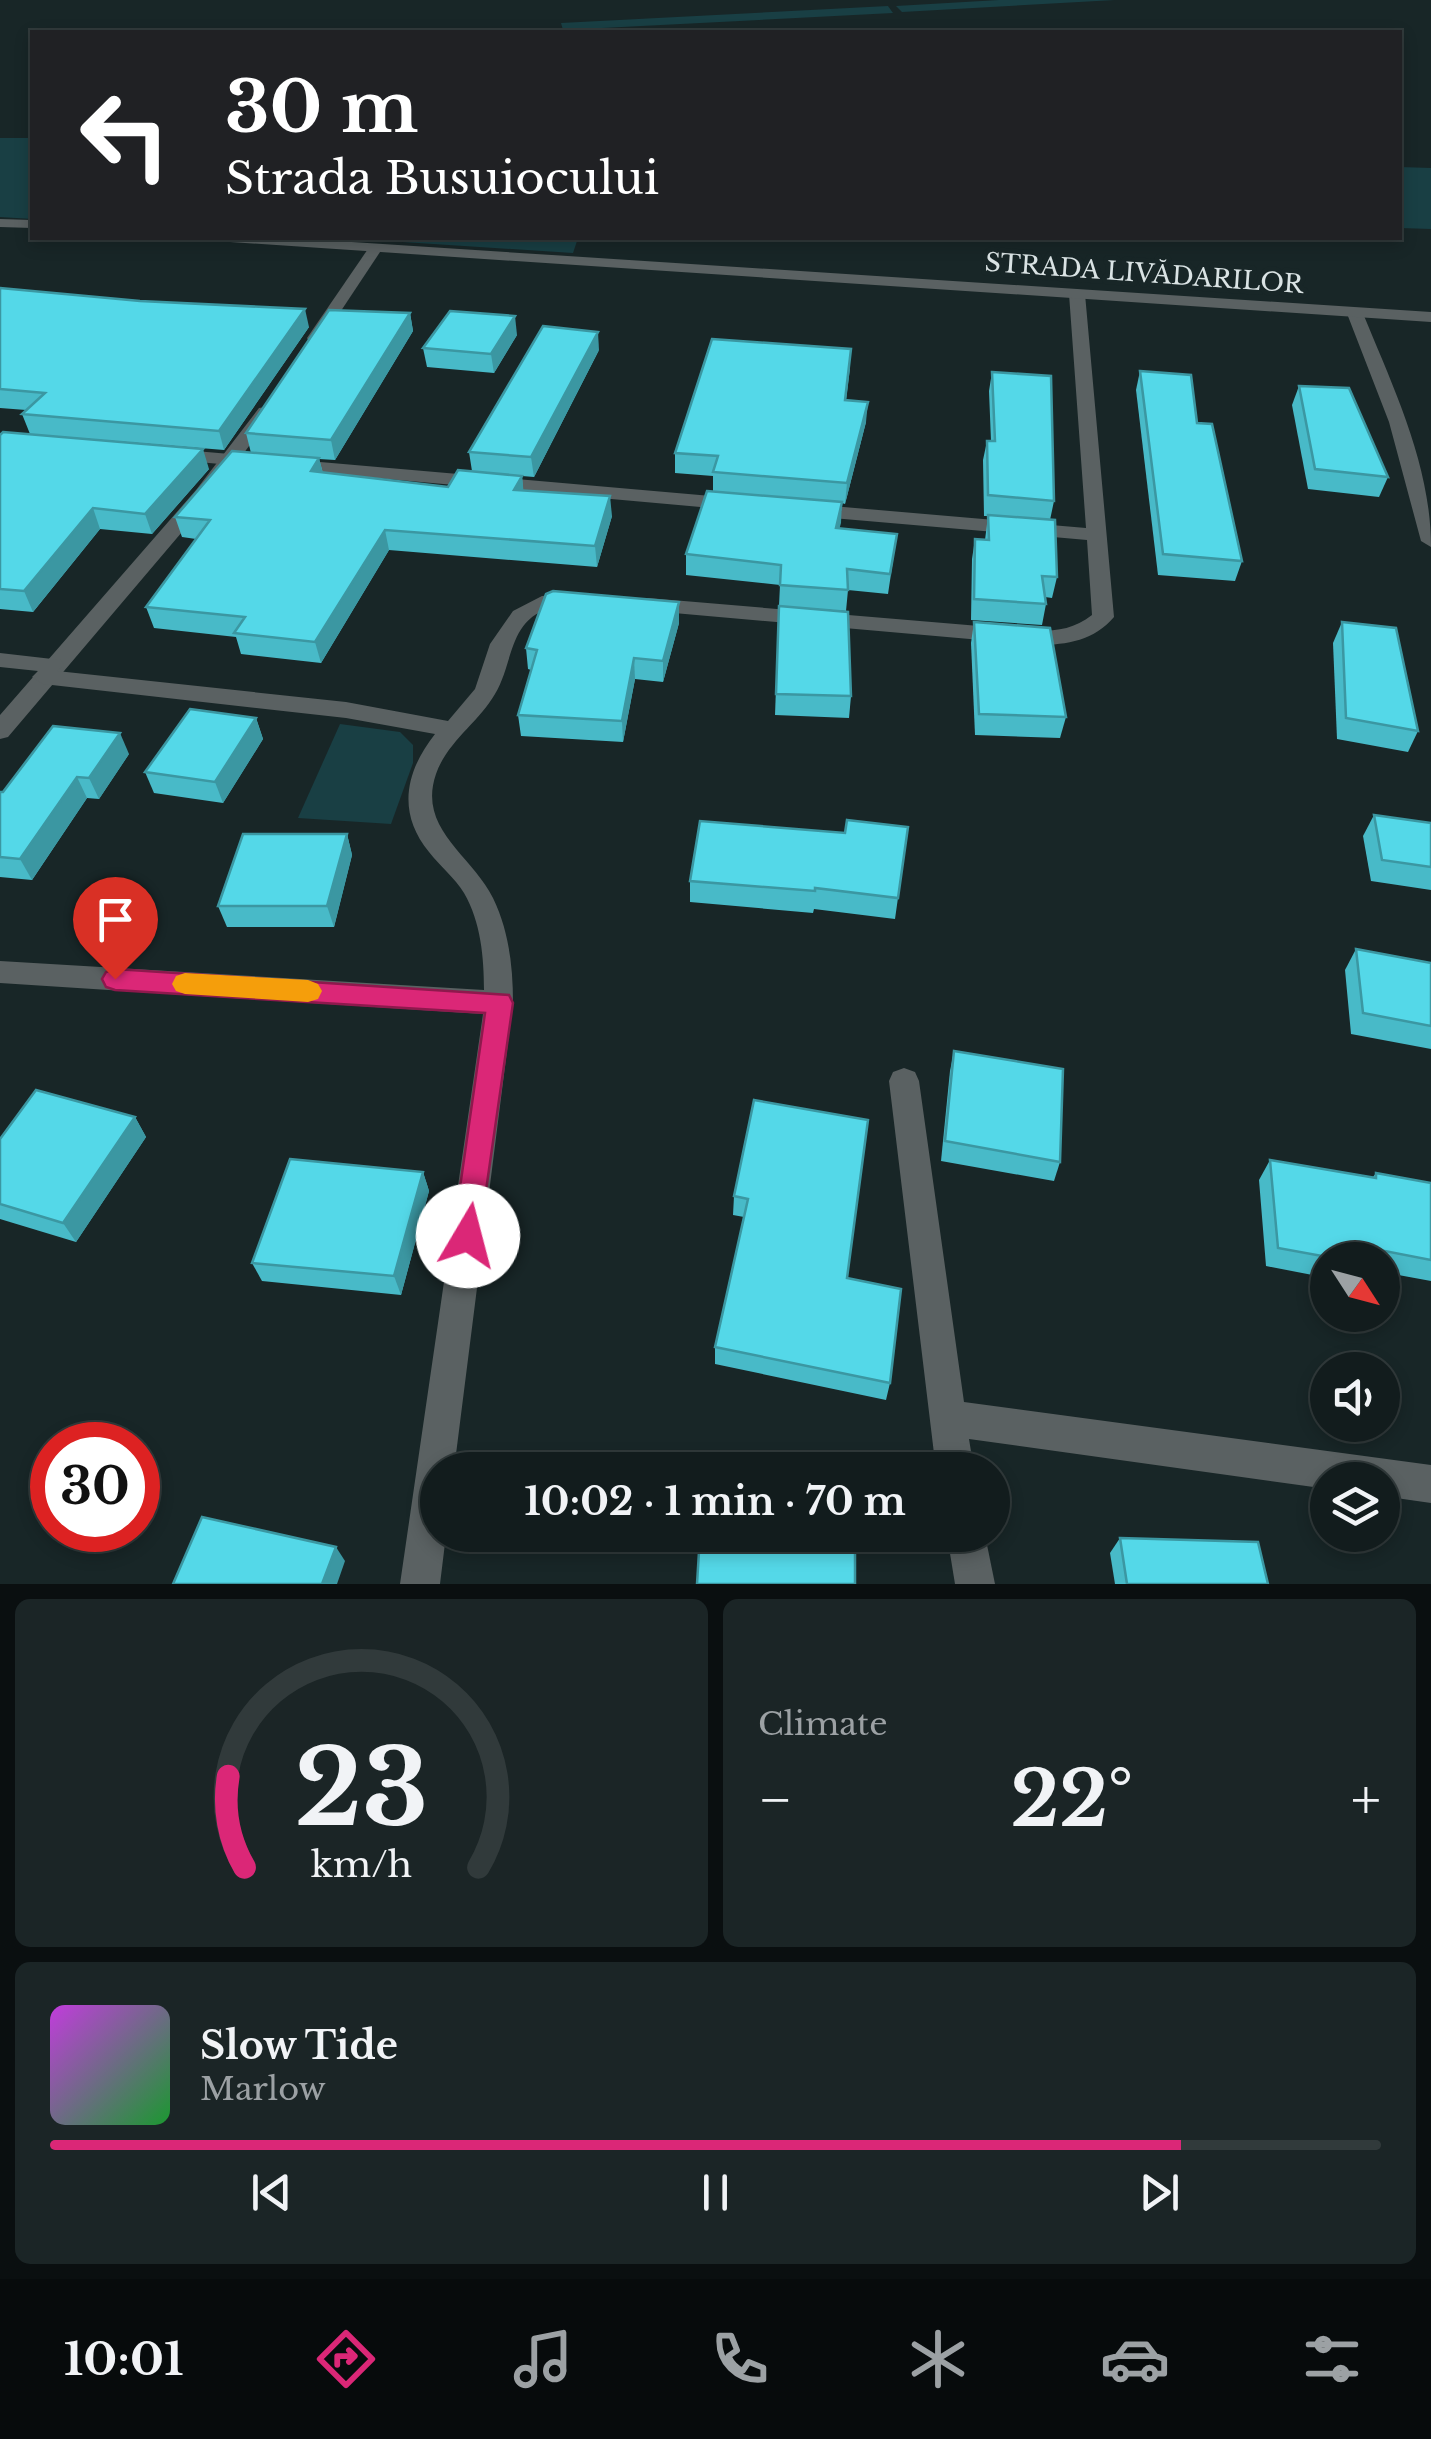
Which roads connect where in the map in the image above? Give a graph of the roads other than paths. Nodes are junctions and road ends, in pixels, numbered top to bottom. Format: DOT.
graph roads {
  1 [pos="0,222"];
  2 [pos="30,224"];
  3 [pos="256,240"];
  4 [pos="375,249"];
  5 [pos="1077,294"];
  6 [pos="1354,311"];
  7 [pos="1431,316"];
  8 [pos="310,346"];
  9 [pos="276,395"];
  10 [pos="155,454"];
  11 [pos="232,460"];
  12 [pos="1098,536"];
  13 [pos="1431,541"];
  14 [pos="587,600"];
  15 [pos="626,603"];
  16 [pos="0,660"];
  17 [pos="48,671"];
  18 [pos="450,729"];
  19 [pos="0,731"];
  20 [pos="0,972"];
  21 [pos="500,1003"];
  22 [pos="904,1081"];
  23 [pos="946,1418"];
  24 [pos="953,1452"];
  25 [pos="1431,1484"];
  26 [pos="969,1552"];
  27 [pos="420,1584"];
  28 [pos="975,1584"];
  1 -- 2 [label="street"];
  3 -- 4 [label="street, STRADA LIVĂDARILOR"];
  4 -- 5 [label="street, STRADA LIVĂDARILOR"];
  4 -- 8 [label="street"];
  5 -- 6 [label="street, STRADA LIVĂDARILOR"];
  5 -- 12 [label="street"];
  6 -- 7 [label="street, STRADA LIVĂDARILOR"];
  6 -- 13 [label="street"];
  9 -- 11 [label="street"];
  10 -- 11 [label="street"];
  11 -- 12 [label="street"];
  11 -- 17 [label="street"];
  12 -- 15 [label="street"];
  14 -- 18 [label="street"];
  16 -- 17 [label="street"];
  17 -- 18 [label="street"];
  17 -- 19 [label="street"];
  18 -- 21 [label="street"];
  20 -- 21 [label="street"];
  21 -- 27 [label="street"];
  22 -- 23 [label="street"];
  23 -- 24 [label="street"];
  23 -- 25 [label="street"];
  26 -- 28 [label="street"];
}
